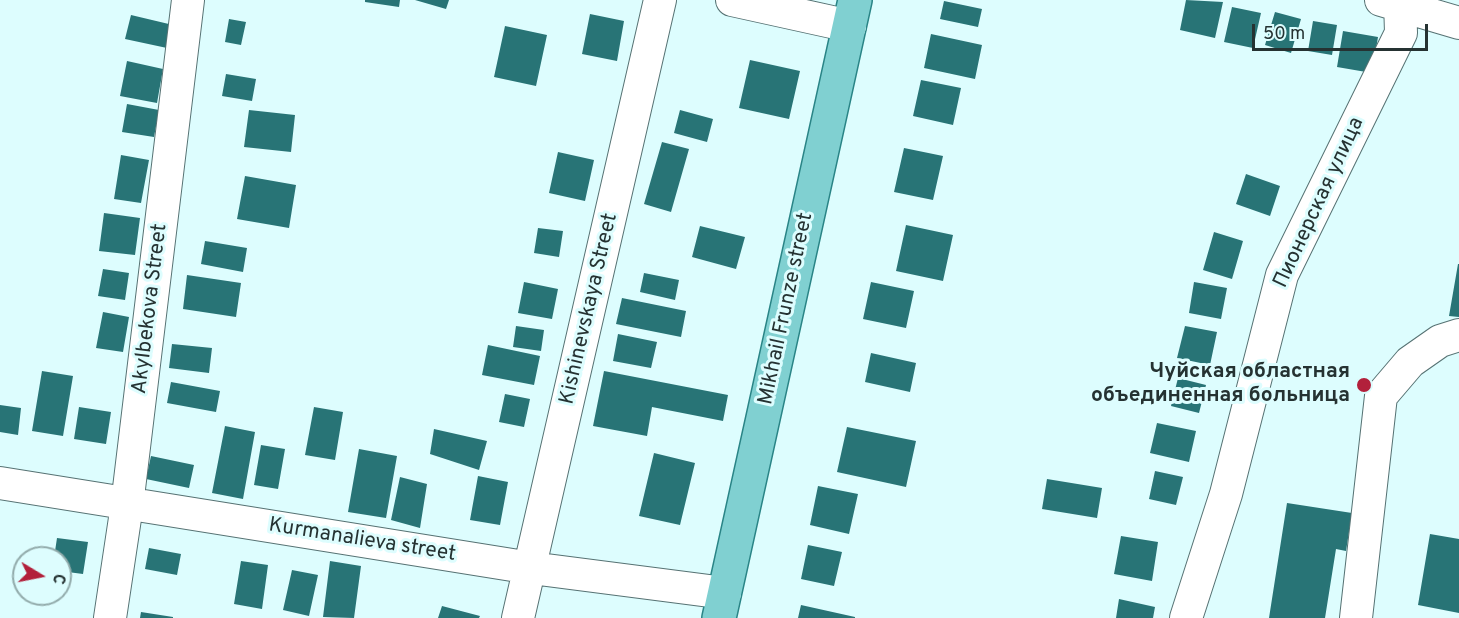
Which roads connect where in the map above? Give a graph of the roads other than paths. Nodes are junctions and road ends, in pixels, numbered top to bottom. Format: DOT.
graph roads {
  1 [pos="188,0"];
  2 [pos="660,0"];
  3 [pos="732,0"];
  4 [pos="1393,1"];
  5 [pos="853,13"];
  6 [pos="1459,23"];
  7 [pos="1459,335"];
  8 [pos="0,483"];
  9 [pos="127,505"];
  10 [pos="531,568"];
  11 [pos="722,606"];
  12 [pos="110,618"];
  13 [pos="518,618"];
  14 [pos="1186,618"];
  15 [pos="1356,618"];
  1 -- 9 [label="street, Akylbekova Street"];
  2 -- 10 [label="street, Kishinevskaya Street"];
  3 -- 5 [label="street"];
  4 -- 6 [label="street"];
  4 -- 14 [label="street, Пионерская улица"];
  5 -- 11 [label="main road, Mikhail Frunze street"];
  7 -- 15 [label="street"];
  8 -- 9 [label="street, Kurmanalieva street"];
  9 -- 10 [label="street, Kurmanalieva street"];
  9 -- 12 [label="street, Akylbekova Street"];
  10 -- 11 [label="street, Kurmanalieva street"];
  10 -- 13 [label="street, Kishinevskaya Street"];
}
